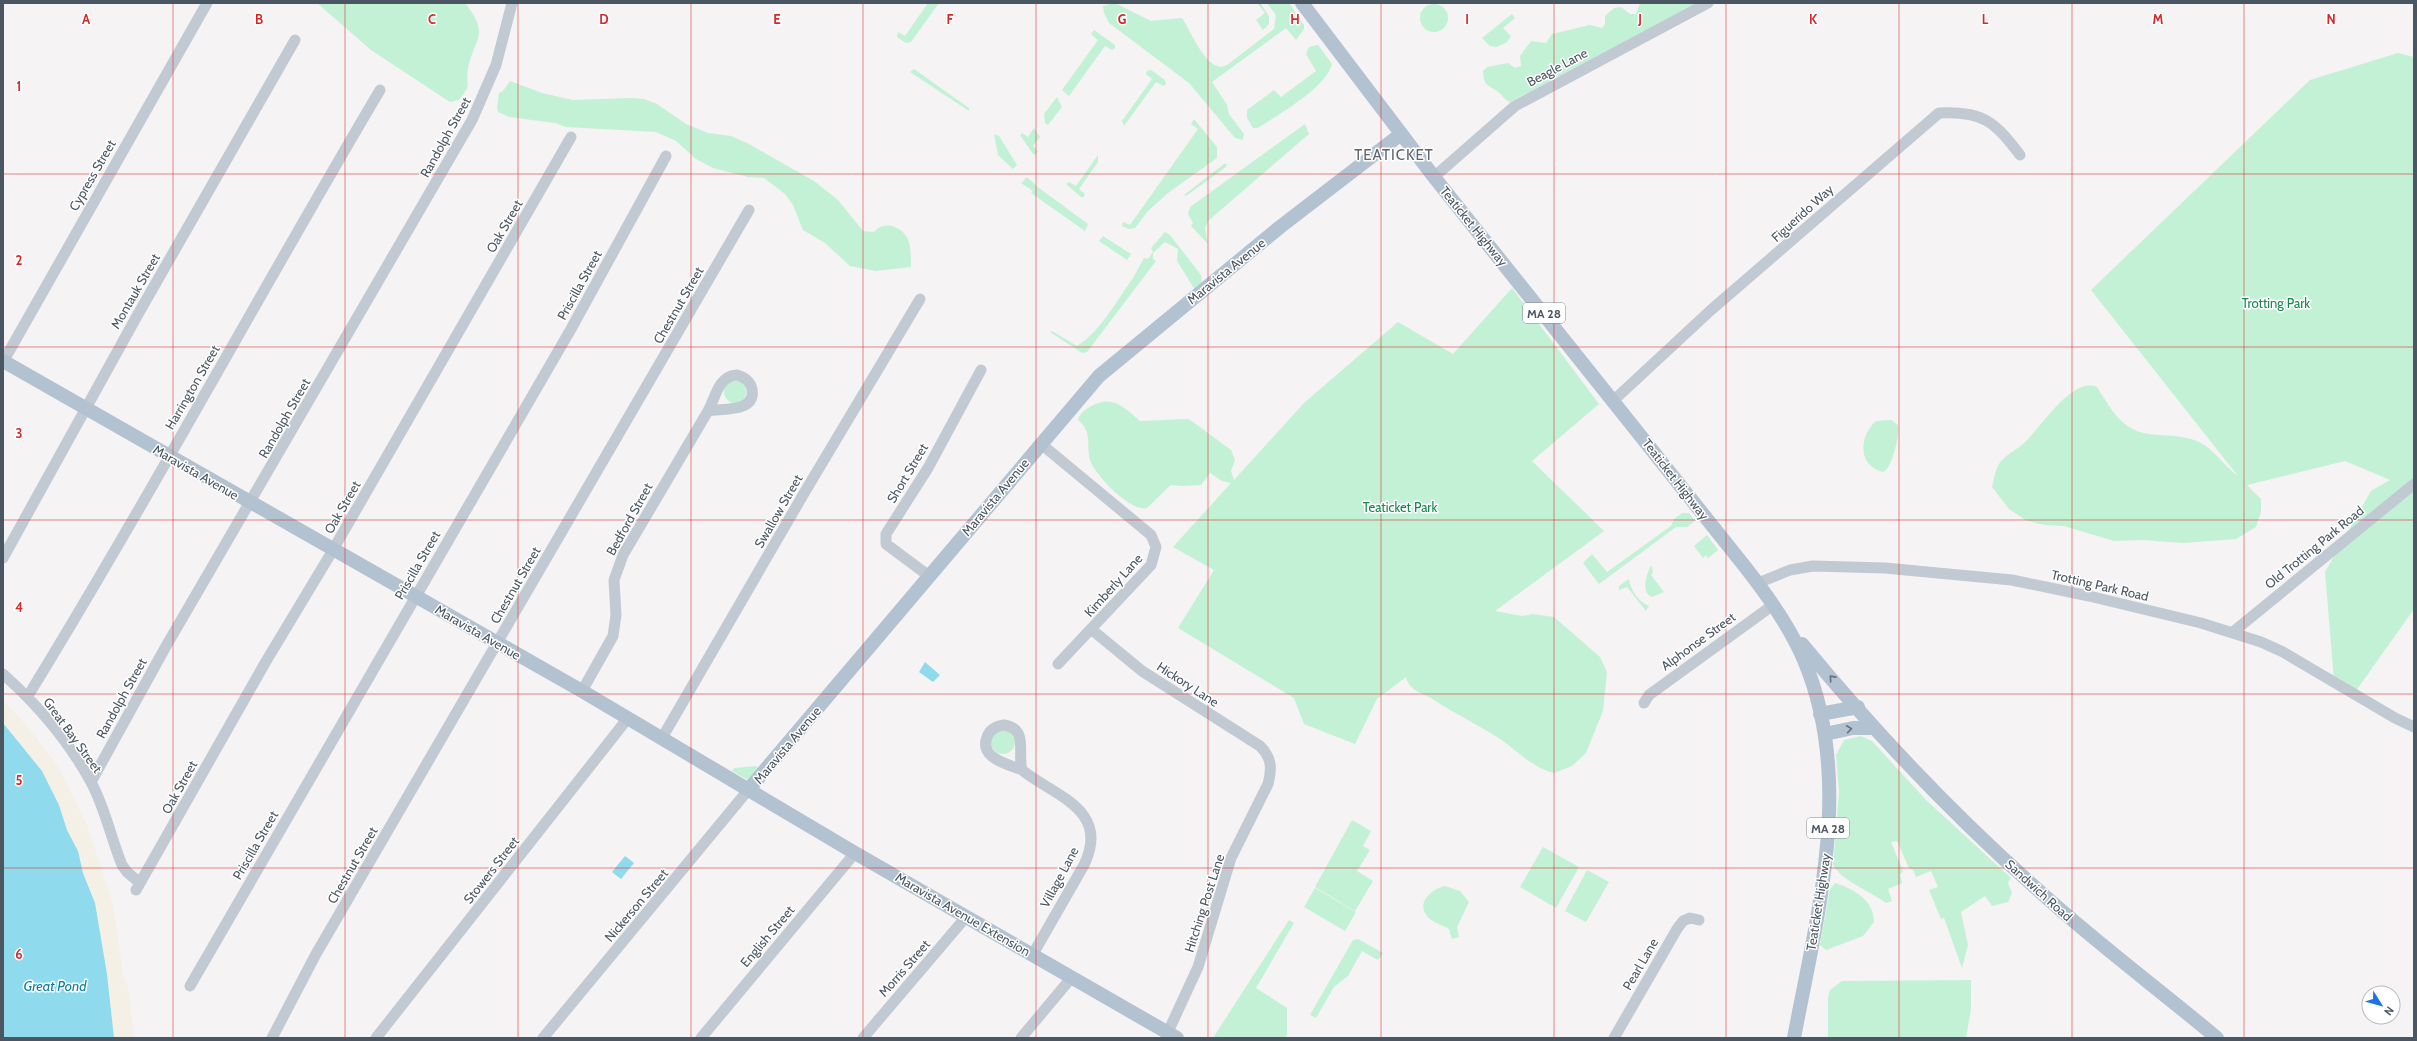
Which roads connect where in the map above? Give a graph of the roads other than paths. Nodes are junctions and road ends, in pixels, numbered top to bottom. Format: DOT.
graph roads {
  1 [pos="207,3"];
  2 [pos="512,3"];
  3 [pos="1302,3"];
  4 [pos="1708,3"];
  5 [pos="295,40"];
  6 [pos="380,90"];
  7 [pos="1401,134"];
  8 [pos="571,137"];
  9 [pos="2020,155"];
  10 [pos="666,156"];
  11 [pos="1434,177"];
  12 [pos="749,210"];
  13 [pos="920,299"];
  14 [pos="3,361"];
  15 [pos="981,370"];
  16 [pos="1614,400"];
  17 [pos="85,408"];
  18 [pos="708,411"];
  19 [pos="1040,443"];
  20 [pos="169,456"];
  21 [pos="2414,484"];
  22 [pos="251,503"];
  23 [pos="334,549"];
  24 [pos="3,558"];
  25 [pos="929,576"];
  26 [pos="1758,583"];
  27 [pos="415,596"];
  28 [pos="1772,605"];
  29 [pos="1785,624"];
  30 [pos="1091,629"];
  31 [pos="2233,632"];
  32 [pos="497,643"];
  33 [pos="1058,664"];
  34 [pos="3,674"];
  35 [pos="582,691"];
  36 [pos="28,696"];
  37 [pos="1644,703"];
  38 [pos="1858,707"];
  39 [pos="1820,714"];
  40 [pos="628,718"];
  41 [pos="2414,727"];
  42 [pos="1874,728"];
  43 [pos="1825,734"];
  44 [pos="662,738"];
  45 [pos="1271,759"];
  46 [pos="1022,770"];
  47 [pos="91,782"];
  48 [pos="749,789"];
  49 [pos="855,853"];
  50 [pos="138,887"];
  51 [pos="966,917"];
  52 [pos="1699,920"];
  53 [pos="1033,954"];
  54 [pos="1072,977"];
  55 [pos="190,986"];
  56 [pos="1172,1035"];
  57 [pos="272,1038"];
  58 [pos="376,1038"];
  59 [pos="543,1038"];
  60 [pos="701,1038"];
  61 [pos="862,1038"];
  62 [pos="1021,1038"];
  63 [pos="1614,1038"];
  64 [pos="1794,1038"];
  65 [pos="2218,1038"];
  1 -- 14 [label="street, Cypress Street"];
  2 -- 22 [label="street, Randolph Street"];
  3 -- 7 [label="main road, Teaticket Highway / MA 28"];
  4 -- 11 [label="street, Beagle Lane"];
  5 -- 17 [label="street, Montauk Street"];
  6 -- 20 [label="street, Harrington Street"];
  7 -- 11 [label="main road, Teaticket Highway / MA 28"];
  7 -- 19 [label="main road, Maravista Avenue"];
  8 -- 23 [label="street, Oak Street"];
  9 -- 16 [label="street, Figuerido Way"];
  10 -- 27 [label="street, Priscilla Street"];
  11 -- 16 [label="main road, Teaticket Highway / MA 28"];
  12 -- 32 [label="street, Chestnut Street"];
  13 -- 44 [label="street, Swallow Street"];
  14 -- 17 [label="main road, Maravista Avenue"];
  15 -- 25 [label="street, Short Street"];
  16 -- 26 [label="main road, Teaticket Highway / MA 28"];
  17 -- 20 [label="main road, Maravista Avenue"];
  17 -- 24 [label="street, Montauk Street"];
  18 -- 35 [label="street, Bedford Street"];
  19 -- 25 [label="main road, Maravista Avenue"];
  19 -- 30 [label="street, Kimberly Lane"];
  20 -- 22 [label="main road, Maravista Avenue"];
  20 -- 36 [label="street, Harrington Street"];
  21 -- 31 [label="street, Old Trotting Park Road"];
  22 -- 23 [label="main road, Maravista Avenue"];
  22 -- 47 [label="street, Randolph Street"];
  23 -- 27 [label="main road, Maravista Avenue"];
  23 -- 50 [label="street, Oak Street"];
  25 -- 48 [label="main road, Maravista Avenue"];
  26 -- 28 [label="main road, Teaticket Highway / MA 28"];
  26 -- 31 [label="street, Trotting Park Road"];
  27 -- 32 [label="main road, Maravista Avenue"];
  27 -- 55 [label="street, Priscilla Street"];
  28 -- 29 [label="main road, Teaticket Highway / MA 28"];
  28 -- 37 [label="street, Alphonse Street"];
  38 -- 29 [label="main road, Sandwich Road, one-way"];
  29 -- 39 [label="main road, Teaticket Highway / MA 28"];
  30 -- 33 [label="street, Kimberly Lane"];
  30 -- 45 [label="street, Hickory Lane"];
  31 -- 41 [label="street, Trotting Park Road"];
  32 -- 35 [label="main road, Maravista Avenue"];
  32 -- 57 [label="street, Chestnut Street"];
  34 -- 36 [label="street, Great Bay Street"];
  35 -- 40 [label="main road, Maravista Avenue"];
  36 -- 47 [label="street, Great Bay Street"];
  38 -- 39 [label="main road"];
  38 -- 42 [label="main road, Sandwich Road"];
  39 -- 43 [label="main road, Teaticket Highway / MA 28"];
  40 -- 44 [label="main road, Maravista Avenue"];
  40 -- 58 [label="street, Stowers Street"];
  43 -- 42 [label="main road, one-way"];
  42 -- 65 [label="main road, Sandwich Road"];
  43 -- 64 [label="main road, Teaticket Highway / MA 28"];
  44 -- 48 [label="main road, Maravista Avenue"];
  45 -- 56 [label="street, Hitching Post Lane"];
  46 -- 53 [label="street, Village Lane"];
  47 -- 50 [label="street, Great Bay Street"];
  48 -- 49 [label="main road, Maravista Avenue Extension"];
  48 -- 59 [label="street, Nickerson Street"];
  49 -- 51 [label="main road, Maravista Avenue Extension"];
  49 -- 60 [label="street, English Street"];
  51 -- 53 [label="main road, Maravista Avenue Extension"];
  51 -- 61 [label="street, Morris Street"];
  52 -- 63 [label="street, Pearl Lane"];
  53 -- 54 [label="main road, Maravista Avenue Extension"];
  54 -- 56 [label="main road, Maravista Avenue Extension"];
  54 -- 62 [label="street"];
}
